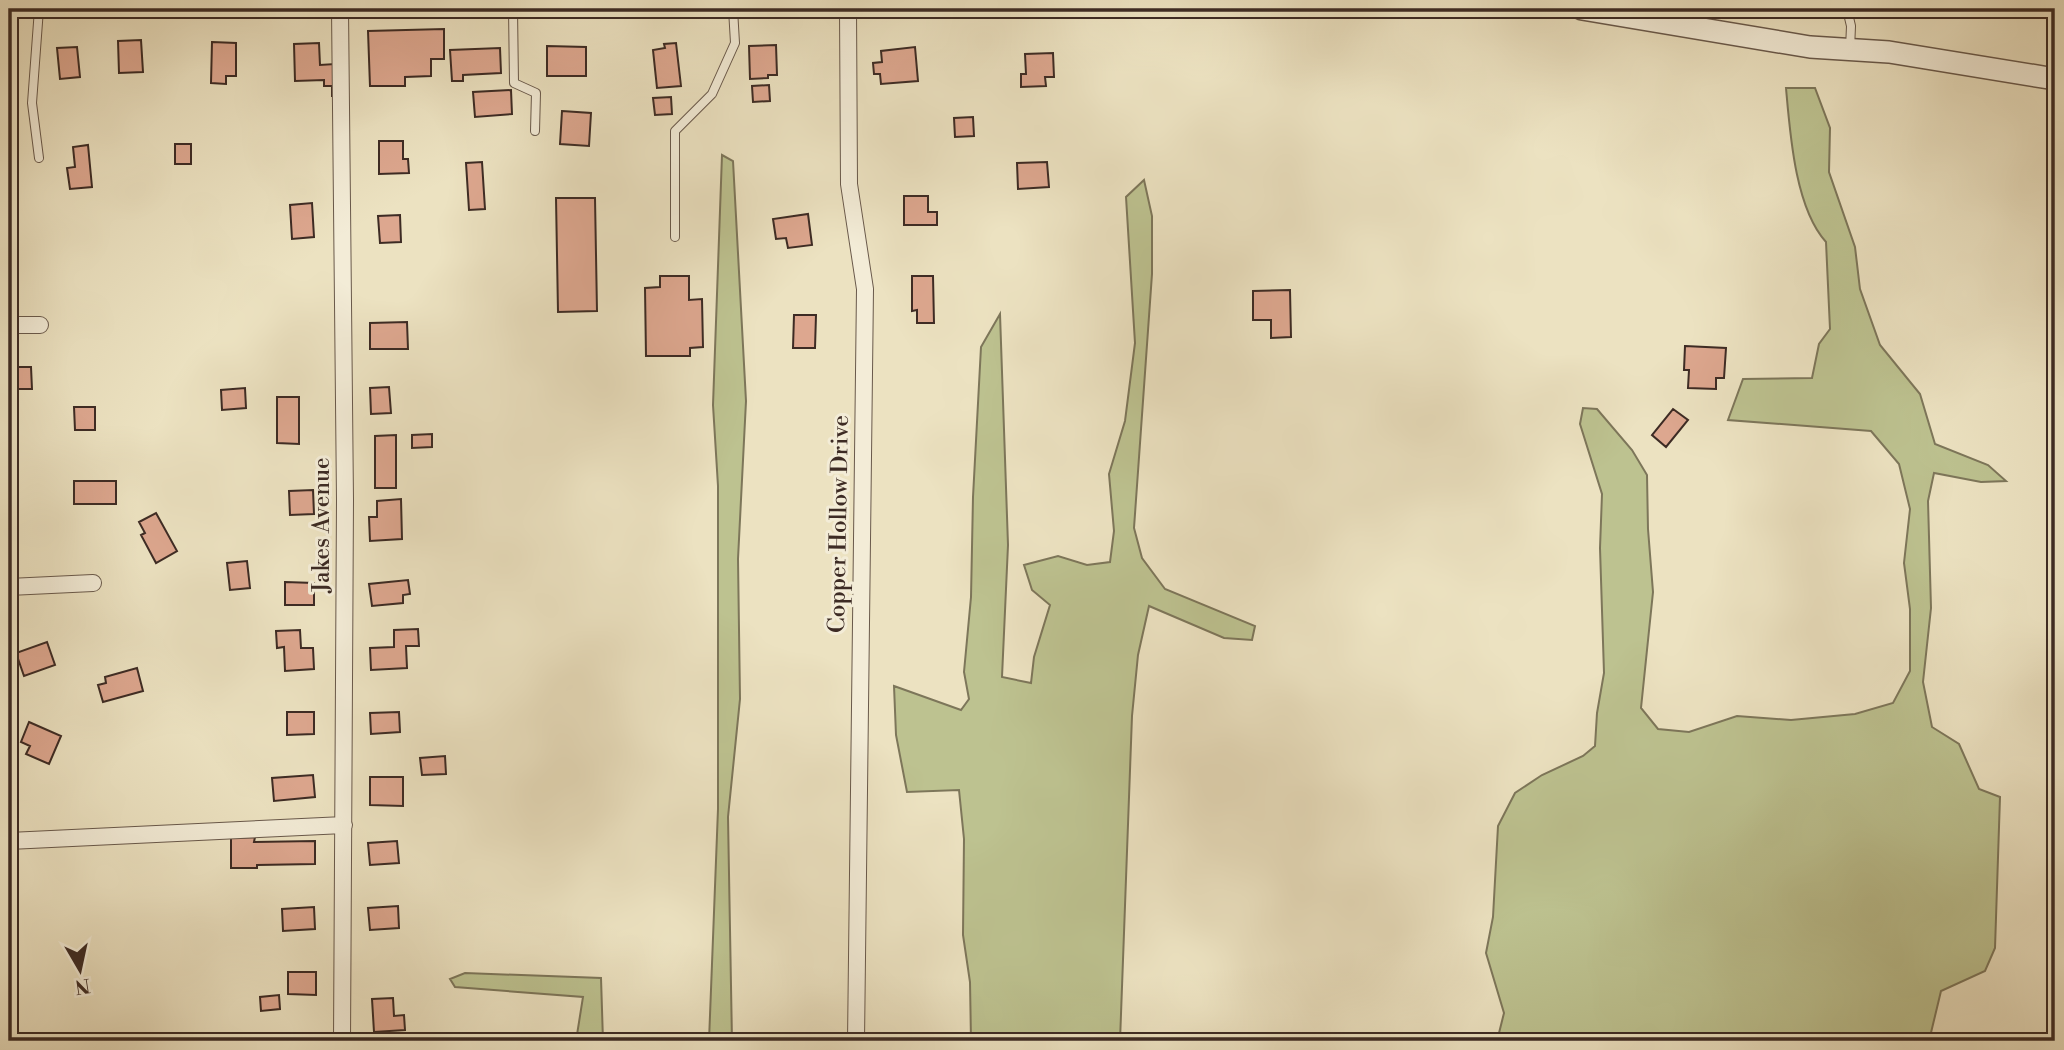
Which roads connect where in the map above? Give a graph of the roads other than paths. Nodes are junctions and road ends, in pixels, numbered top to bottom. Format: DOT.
graph roads {
  1 [pos="39,9"];
  2 [pos="340,9"];
  3 [pos="513,9"];
  4 [pos="733,9"];
  5 [pos="848,9"];
  6 [pos="1582,9"];
  7 [pos="1847,9"];
  8 [pos="1850,50"];
  9 [pos="2055,79"];
  10 [pos="535,131"];
  11 [pos="39,158"];
  12 [pos="675,237"];
  13 [pos="40,324"];
  14 [pos="9,325"];
  15 [pos="93,583"];
  16 [pos="9,587"];
  17 [pos="344,825"];
  18 [pos="9,841"];
  19 [pos="342,1041"];
  20 [pos="856,1041"];
  1 -- 11 [label="lane"];
  2 -- 17 [label="street, Jakes Avenue"];
  3 -- 10 [label="lane"];
  4 -- 12 [label="lane"];
  5 -- 20 [label="street, Copper Hollow Drive"];
  6 -- 8 [label="street"];
  7 -- 8 [label="lane"];
  8 -- 9 [label="street"];
  13 -- 14 [label="street"];
  15 -- 16 [label="street"];
  17 -- 18 [label="street"];
  17 -- 19 [label="street, Jakes Avenue"];
}
